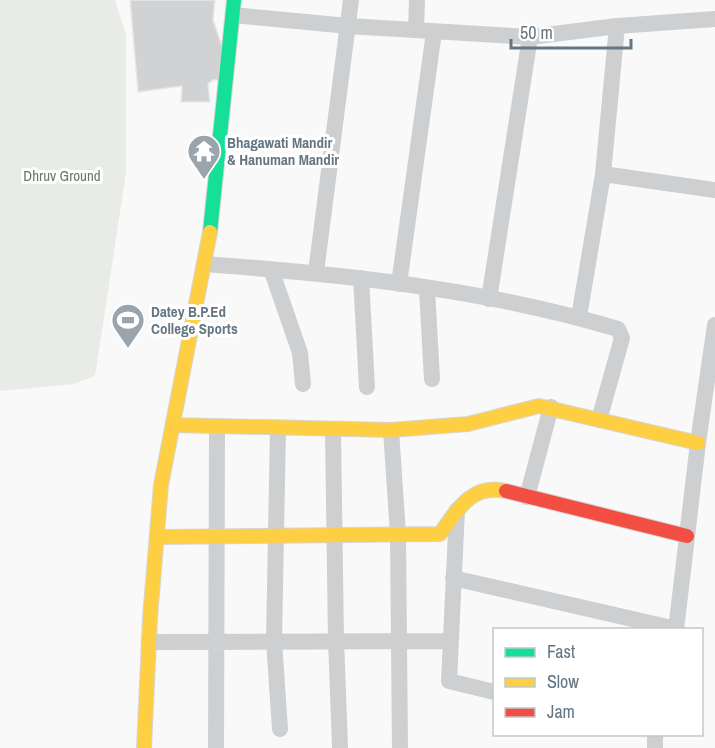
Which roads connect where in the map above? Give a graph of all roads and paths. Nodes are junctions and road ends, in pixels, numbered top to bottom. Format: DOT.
graph roads {
  1 [pos="351,0"];
  2 [pos="417,0"];
  3 [pos="233,8"];
  4 [pos="715,19"];
  5 [pos="348,26"];
  6 [pos="617,26"];
  7 [pos="416,30"];
  8 [pos="434,32"];
  9 [pos="530,37"];
  10 [pos="603,174"];
  11 [pos="715,190"];
  12 [pos="204,264"];
  13 [pos="271,268"];
  14 [pos="316,272"];
  15 [pos="362,278"];
  16 [pos="399,284"];
  17 [pos="427,289"];
  18 [pos="489,299"];
  19 [pos="579,317"];
  20 [pos="714,334"];
  21 [pos="432,379"];
  22 [pos="303,384"];
  23 [pos="367,387"];
  24 [pos="551,407"];
  25 [pos="599,420"];
  26 [pos="173,425"];
  27 [pos="217,427"];
  28 [pos="278,429"];
  29 [pos="333,430"];
  30 [pos="391,430"];
  31 [pos="698,443"];
  32 [pos="528,497"];
  33 [pos="457,510"];
  34 [pos="398,534"];
  35 [pos="336,535"];
  36 [pos="276,536"];
  37 [pos="687,536"];
  38 [pos="157,537"];
  39 [pos="215,537"];
  40 [pos="453,578"];
  41 [pos="672,628"];
  42 [pos="676,628"];
  43 [pos="336,640"];
  44 [pos="399,640"];
  45 [pos="274,641"];
  46 [pos="450,641"];
  47 [pos="149,642"];
  48 [pos="214,642"];
  49 [pos="493,692"];
  50 [pos="280,729"];
  51 [pos="144,748"];
  52 [pos="216,748"];
  53 [pos="340,748"];
  54 [pos="400,748"];
  1 -- 5 [label="street"];
  2 -- 7 [label="street"];
  3 -- 5 [label="street"];
  3 -- 12 [label="street"];
  4 -- 6 [label="street"];
  5 -- 7 [label="street"];
  5 -- 14 [label="street"];
  6 -- 9 [label="street"];
  6 -- 10 [label="street"];
  7 -- 8 [label="street"];
  8 -- 9 [label="street"];
  8 -- 16 [label="street"];
  9 -- 18 [label="street"];
  10 -- 11 [label="street"];
  10 -- 19 [label="street"];
  12 -- 13 [label="street"];
  12 -- 26 [label="street"];
  13 -- 14 [label="street"];
  13 -- 22 [label="street"];
  14 -- 15 [label="street"];
  15 -- 16 [label="street"];
  15 -- 23 [label="street"];
  16 -- 17 [label="street"];
  17 -- 18 [label="street"];
  17 -- 21 [label="street"];
  18 -- 19 [label="street"];
  19 -- 25 [label="street"];
  20 -- 31 [label="street"];
  24 -- 25 [label="street"];
  24 -- 30 [label="street"];
  24 -- 32 [label="street"];
  25 -- 31 [label="street"];
  26 -- 27 [label="street"];
  26 -- 38 [label="street"];
  27 -- 28 [label="street"];
  27 -- 39 [label="street"];
  28 -- 29 [label="street"];
  28 -- 36 [label="street"];
  29 -- 30 [label="street"];
  29 -- 35 [label="street"];
  30 -- 34 [label="street"];
  31 -- 37 [label="street"];
  32 -- 33 [label="street"];
  32 -- 37 [label="street"];
  33 -- 34 [label="street"];
  33 -- 40 [label="street"];
  34 -- 35 [label="street"];
  34 -- 44 [label="street"];
  35 -- 36 [label="street"];
  35 -- 43 [label="street"];
  36 -- 39 [label="street"];
  36 -- 45 [label="street"];
  37 -- 42 [label="street"];
  38 -- 39 [label="street"];
  38 -- 47 [label="street"];
  39 -- 48 [label="street"];
  40 -- 41 [label="street"];
  40 -- 46 [label="street"];
  43 -- 44 [label="street"];
  43 -- 45 [label="street"];
  43 -- 53 [label="street"];
  44 -- 46 [label="street"];
  44 -- 54 [label="street"];
  45 -- 48 [label="street"];
  45 -- 50 [label="street"];
  46 -- 49 [label="street"];
  47 -- 48 [label="street"];
  47 -- 51 [label="street"];
  48 -- 52 [label="street"];
}
